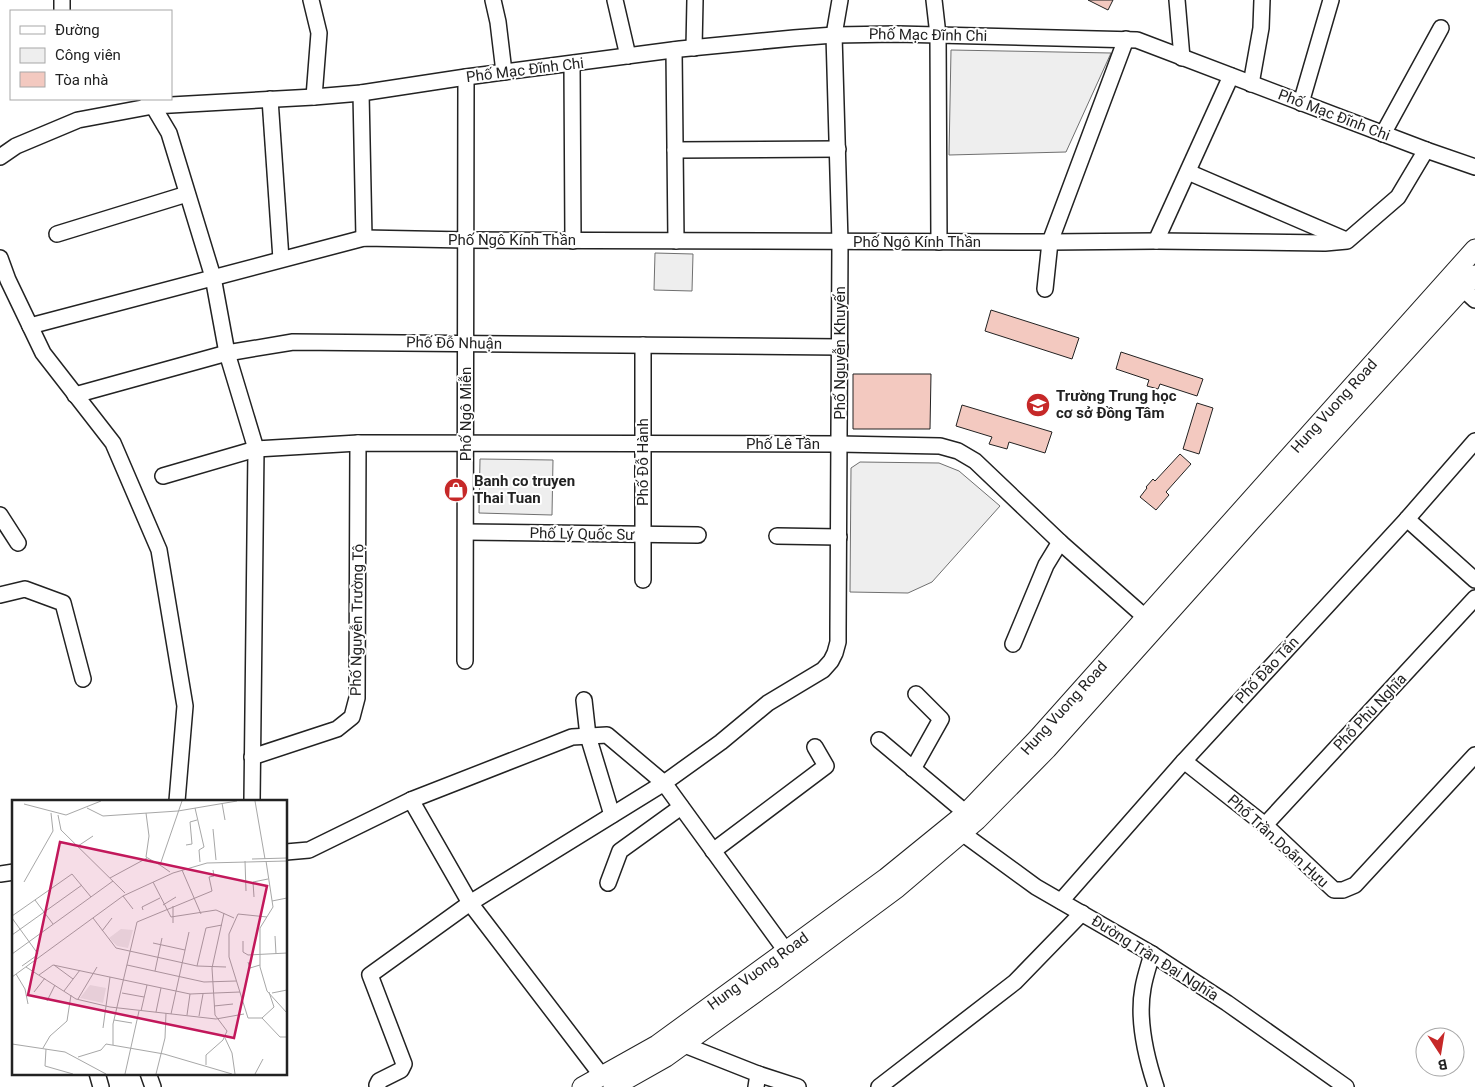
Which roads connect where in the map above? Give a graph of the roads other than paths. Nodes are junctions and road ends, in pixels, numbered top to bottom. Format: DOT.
graph roads {
  1 [pos="311,0"];
  2 [pos="494,0"];
  3 [pos="615,0"];
  4 [pos="695,0"];
  5 [pos="840,0"];
  6 [pos="934,0"];
  7 [pos="1177,0"];
  8 [pos="1262,0"];
  9 [pos="1331,0"];
  10 [pos="1440,28"];
  11 [pos="834,35"];
  12 [pos="938,35"];
  13 [pos="1126,39"];
  14 [pos="694,48"];
  15 [pos="674,50"];
  16 [pos="628,56"];
  17 [pos="1182,58"];
  18 [pos="572,64"];
  19 [pos="504,72"];
  20 [pos="1231,76"];
  21 [pos="466,77"];
  22 [pos="1250,84"];
  23 [pos="361,93"];
  24 [pos="314,97"];
  25 [pos="270,99"];
  26 [pos="149,102"];
  27 [pos="1301,103"];
  28 [pos="1382,134"];
  29 [pos="838,149"];
  30 [pos="675,150"];
  31 [pos="1426,150"];
  32 [pos="0,157"];
  33 [pos="1475,167"];
  34 [pos="1188,172"];
  35 [pos="188,194"];
  36 [pos="57,234"];
  37 [pos="364,238"];
  38 [pos="466,240"];
  39 [pos="573,241"];
  40 [pos="676,241"];
  41 [pos="1156,241"];
  42 [pos="1347,241"];
  43 [pos="840,242"];
  44 [pos="939,242"];
  45 [pos="1050,242"];
  46 [pos="1475,249"];
  47 [pos="0,258"];
  48 [pos="281,260"];
  49 [pos="213,277"];
  50 [pos="1046,288"];
  51 [pos="1471,288"];
  52 [pos="30,326"];
  53 [pos="466,344"];
  54 [pos="643,345"];
  55 [pos="840,347"];
  56 [pos="226,353"];
  57 [pos="75,395"];
  58 [pos="1475,441"];
  59 [pos="358,443"];
  60 [pos="466,443"];
  61 [pos="643,444"];
  62 [pos="839,444"];
  63 [pos="256,449"];
  64 [pos="163,476"];
  65 [pos="0,515"];
  66 [pos="1407,519"];
  67 [pos="466,532"];
  68 [pos="643,535"];
  69 [pos="698,535"];
  70 [pos="777,536"];
  71 [pos="838,537"];
  72 [pos="1060,542"];
  73 [pos="18,543"];
  74 [pos="643,580"];
  75 [pos="1475,580"];
  76 [pos="0,596"];
  77 [pos="1475,598"];
  78 [pos="1144,617"];
  79 [pos="1013,644"];
  80 [pos="465,661"];
  81 [pos="83,679"];
  82 [pos="916,694"];
  83 [pos="584,700"];
  84 [pos="588,736"];
  85 [pos="879,740"];
  86 [pos="815,748"];
  87 [pos="1475,755"];
  88 [pos="252,757"];
  89 [pos="1184,761"];
  90 [pos="913,769"];
  91 [pos="664,783"];
  92 [pos="177,800"];
  93 [pos="252,800"];
  94 [pos="411,800"];
  95 [pos="681,807"];
  96 [pos="966,813"];
  97 [pos="612,815"];
  98 [pos="1264,825"];
  99 [pos="956,829"];
  100 [pos="713,851"];
  101 [pos="288,852"];
  102 [pos="608,883"];
  103 [pos="1061,901"];
  104 [pos="470,903"];
  105 [pos="1082,913"];
  106 [pos="786,951"];
  107 [pos="1152,954"];
  108 [pos="682,1044"];
  109 [pos="97,1074"];
  110 [pos="148,1074"];
  111 [pos="757,1081"];
  112 [pos="607,1082"];
  113 [pos="101,1087"];
  114 [pos="153,1087"];
  115 [pos="378,1087"];
  116 [pos="582,1087"];
  117 [pos="798,1087"];
  118 [pos="879,1087"];
  119 [pos="1156,1087"];
  120 [pos="1346,1087"];
  1 -- 24 [label="street"];
  2 -- 19 [label="street"];
  3 -- 16 [label="street"];
  4 -- 14 [label="street"];
  5 -- 11 [label="street, Phố Nguyễn Khuyến"];
  6 -- 12 [label="street"];
  7 -- 17 [label="street"];
  8 -- 22 [label="street"];
  9 -- 27 [label="street"];
  10 -- 28 [label="street"];
  11 -- 12 [label="street, Phố Mạc Đĩnh Chi"];
  11 -- 14 [label="street, Phố Mạc Đĩnh Chi"];
  11 -- 29 [label="street, Phố Nguyễn Khuyến"];
  12 -- 13 [label="street, Phố Mạc Đĩnh Chi"];
  12 -- 44 [label="street"];
  13 -- 17 [label="street, Phố Mạc Đĩnh Chi"];
  13 -- 45 [label="street"];
  14 -- 15 [label="street, Phố Mạc Đĩnh Chi"];
  15 -- 16 [label="street, Phố Mạc Đĩnh Chi"];
  15 -- 30 [label="street"];
  16 -- 18 [label="street, Phố Mạc Đĩnh Chi"];
  17 -- 20 [label="street, Phố Mạc Đĩnh Chi"];
  18 -- 19 [label="street, Phố Mạc Đĩnh Chi"];
  18 -- 39 [label="street"];
  19 -- 21 [label="street, Phố Mạc Đĩnh Chi"];
  20 -- 22 [label="street, Phố Mạc Đĩnh Chi"];
  20 -- 34 [label="street"];
  21 -- 23 [label="street, Phố Mạc Đĩnh Chi"];
  21 -- 38 [label="street, Phố Ngô Miễn"];
  22 -- 27 [label="street, Phố Mạc Đĩnh Chi"];
  23 -- 24 [label="street, Phố Mạc Đĩnh Chi"];
  23 -- 37 [label="street"];
  24 -- 25 [label="street, Phố Mạc Đĩnh Chi"];
  25 -- 26 [label="street, Phố Mạc Đĩnh Chi"];
  25 -- 48 [label="street"];
  26 -- 32 [label="street"];
  26 -- 35 [label="street"];
  27 -- 28 [label="street, Phố Mạc Đĩnh Chi"];
  28 -- 31 [label="street, Phố Mạc Đĩnh Chi"];
  29 -- 30 [label="street"];
  29 -- 43 [label="street, Phố Nguyễn Khuyến"];
  30 -- 40 [label="street"];
  31 -- 33 [label="street, Phố Mạc Đĩnh Chi"];
  31 -- 42 [label="street"];
  34 -- 41 [label="street"];
  34 -- 42 [label="street"];
  35 -- 36 [label="street"];
  35 -- 49 [label="street"];
  37 -- 38 [label="street, Phố Ngô Kính Thần"];
  37 -- 48 [label="street, Phố Ngô Kính Thần"];
  38 -- 39 [label="street, Phố Ngô Kính Thần"];
  38 -- 53 [label="street, Phố Ngô Miễn"];
  39 -- 40 [label="street, Phố Ngô Kính Thần"];
  40 -- 43 [label="street, Phố Ngô Kính Thần"];
  41 -- 42 [label="street, Phố Ngô Kính Thần"];
  41 -- 45 [label="street, Phố Ngô Kính Thần"];
  43 -- 44 [label="street, Phố Ngô Kính Thần"];
  43 -- 55 [label="street, Phố Nguyễn Khuyến"];
  44 -- 45 [label="street, Phố Ngô Kính Thần"];
  45 -- 50 [label="street"];
  46 -- 78 [label="main road, Hung Vuong Road"];
  47 -- 52 [label="street"];
  48 -- 49 [label="street, Phố Ngô Kính Thần"];
  49 -- 52 [label="street, Phố Ngô Kính Thần"];
  49 -- 56 [label="street"];
  51 -- 99 [label="main road, Hung Vuong Road"];
  52 -- 57 [label="street"];
  53 -- 54 [label="street, Phố Đỗ Nhuận"];
  53 -- 56 [label="street, Phố Đỗ Nhuận"];
  53 -- 60 [label="street, Phố Ngô Miễn"];
  54 -- 55 [label="street, Phố Đỗ Nhuận"];
  54 -- 61 [label="street, Phố Đỗ Hành"];
  55 -- 62 [label="street, Phố Nguyễn Khuyến"];
  56 -- 57 [label="street, Phố Đỗ Nhuận"];
  56 -- 63 [label="street"];
  57 -- 92 [label="street"];
  58 -- 66 [label="street, Phố Đào Tấn"];
  59 -- 60 [label="street, Phố Lê Tần"];
  59 -- 63 [label="street, Phố Lê Tần"];
  59 -- 88 [label="street, Phố Nguyễn Trường Tộ"];
  60 -- 61 [label="street, Phố Lê Tần"];
  60 -- 67 [label="street, Phố Ngô Miễn"];
  61 -- 62 [label="street, Phố Lê Tần"];
  61 -- 68 [label="street, Phố Đỗ Hành"];
  62 -- 71 [label="street, Phố Nguyễn Khuyến"];
  62 -- 72 [label="street, Phố Lê Tần"];
  63 -- 64 [label="street, Phố Lê Tần"];
  63 -- 88 [label="street"];
  65 -- 73 [label="street"];
  66 -- 75 [label="street"];
  66 -- 89 [label="street, Phố Đào Tấn"];
  67 -- 68 [label="street, Phố Lý Quốc Sư"];
  67 -- 80 [label="street, Phố Ngô Miễn"];
  68 -- 69 [label="street, Phố Lý Quốc Sư"];
  68 -- 74 [label="street, Phố Đỗ Hành"];
  70 -- 71 [label="street"];
  71 -- 91 [label="street, Phố Nguyễn Khuyến"];
  72 -- 78 [label="street, Phố Lê Tần"];
  72 -- 79 [label="street"];
  76 -- 81 [label="street"];
  77 -- 98 [label="street, Phố Phù Nghĩa"];
  78 -- 96 [label="main road, Hung Vuong Road"];
  82 -- 90 [label="street"];
  83 -- 84 [label="street"];
  84 -- 91 [label="street"];
  84 -- 94 [label="street"];
  84 -- 97 [label="street"];
  85 -- 90 [label="street"];
  86 -- 100 [label="street"];
  87 -- 98 [label="street, Phố Trần Doãn Hựu"];
  88 -- 93 [label="street"];
  89 -- 98 [label="street, Phố Trần Doãn Hựu"];
  89 -- 103 [label="street, Phố Đào Tấn"];
  90 -- 96 [label="street"];
  91 -- 95 [label="street"];
  91 -- 97 [label="street, Phố Nguyễn Khuyến"];
  94 -- 101 [label="street"];
  94 -- 104 [label="street"];
  95 -- 100 [label="street"];
  95 -- 102 [label="street"];
  96 -- 99 [label="main road, Hung Vuong Road"];
  97 -- 104 [label="street, Phố Nguyễn Khuyến"];
  99 -- 103 [label="street, Đường Trần Đại Nghĩa"];
  99 -- 106 [label="main road, Hung Vuong Road"];
  99 -- 108 [label="main road, Hung Vuong Road"];
  100 -- 106 [label="street"];
  103 -- 105 [label="street, Đường Trần Đại Nghĩa"];
  104 -- 112 [label="street"];
  104 -- 115 [label="street, Phố Nguyễn Khuyến"];
  105 -- 107 [label="street, Đường Trần Đại Nghĩa"];
  105 -- 118 [label="street"];
  106 -- 112 [label="main road, Hung Vuong Road"];
  107 -- 119 [label="street"];
  107 -- 120 [label="street, Đường Trần Đại Nghĩa"];
  108 -- 111 [label="street"];
  108 -- 112 [label="main road, Hung Vuong Road"];
  109 -- 113 [label="street"];
  110 -- 114 [label="street"];
  111 -- 117 [label="street"];
  112 -- 116 [label="main road, Hung Vuong Road"];
}
